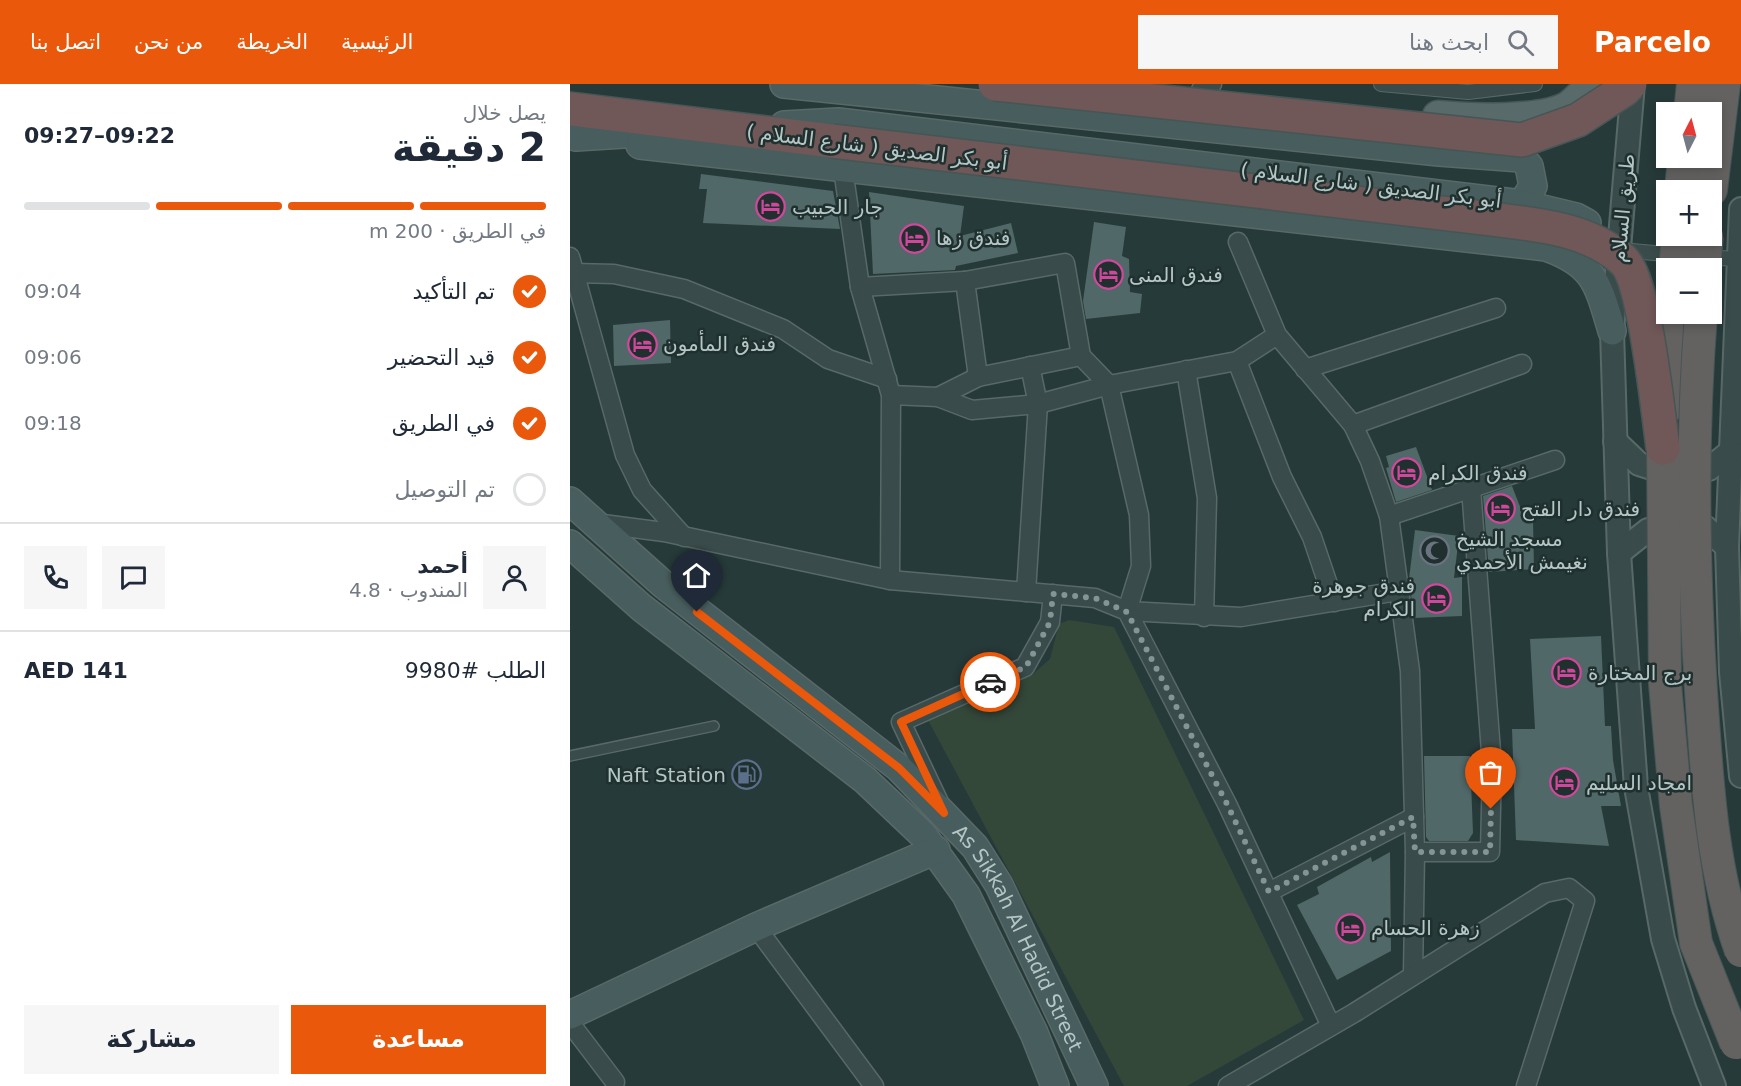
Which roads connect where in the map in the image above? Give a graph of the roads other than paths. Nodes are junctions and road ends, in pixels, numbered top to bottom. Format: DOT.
graph roads {
  1 [pos="784,84"];
  2 [pos="996,84"];
  3 [pos="1149,84"];
  4 [pos="1381,84"];
  5 [pos="1534,84"];
  6 [pos="1593,84"];
  7 [pos="1693,84"];
  8 [pos="1724,84"];
  9 [pos="1207,87"];
  10 [pos="1631,89"];
  11 [pos="1691,102"];
  12 [pos="1432,115"];
  13 [pos="572,128"];
  14 [pos="717,128"];
  15 [pos="1440,152"];
  16 [pos="838,155"];
  17 [pos="1521,158"];
  18 [pos="1712,180"];
  19 [pos="1522,204"];
  20 [pos="1741,209"];
  21 [pos="1238,242"];
  22 [pos="1620,247"];
  23 [pos="1739,258"];
  24 [pos="572,265"];
  25 [pos="965,281"];
  26 [pos="860,287"];
  27 [pos="1496,308"];
  28 [pos="1671,324"];
  29 [pos="1700,324"];
  30 [pos="1612,331"];
  31 [pos="1277,335"];
  32 [pos="1081,356"];
  33 [pos="1237,361"];
  34 [pos="1522,364"];
  35 [pos="1030,366"];
  36 [pos="1305,369"];
  37 [pos="1186,370"];
  38 [pos="978,377"];
  39 [pos="1109,385"];
  40 [pos="889,387"];
  41 [pos="938,397"];
  42 [pos="1038,404"];
  43 [pos="1353,425"];
  44 [pos="1615,441"];
  45 [pos="1663,448"];
  46 [pos="1731,451"];
  47 [pos="1555,460"];
  48 [pos="1471,488"];
  49 [pos="570,501"];
  50 [pos="1389,516"];
  51 [pos="591,523"];
  52 [pos="684,537"];
  53 [pos="570,544"];
  54 [pos="1727,547"];
  55 [pos="1619,553"];
  56 [pos="890,580"];
  57 [pos="1398,591"];
  58 [pos="1026,592"];
  59 [pos="1053,594"];
  60 [pos="1334,602"];
  61 [pos="1127,612"];
  62 [pos="1204,617"];
  63 [pos="1736,671"];
  64 [pos="714,726"];
  65 [pos="570,756"];
  66 [pos="1741,776"];
  67 [pos="944,813"];
  68 [pos="1413,817"];
  69 [pos="936,850"];
  70 [pos="1415,852"];
  71 [pos="1269,892"];
  72 [pos="756,927"];
  73 [pos="1741,951"];
  74 [pos="1413,975"];
  75 [pos="570,1015"];
  76 [pos="570,1023"];
  77 [pos="1331,1026"];
  78 [pos="1738,1048"];
  79 [pos="612,1085"];
  80 [pos="874,1086"];
  81 [pos="1055,1086"];
  82 [pos="1094,1086"];
  83 [pos="1228,1086"];
  84 [pos="1526,1086"];
  85 [pos="1714,1086"];
  1 -- 15 [label="main road, ( شارع السلام ) أبو بكر الصديق"];
  2 -- 10 [label="highway, bridge"];
  3 -- 9 [label="main road"];
  4 -- 5 [label="street"];
  6 -- 12 [label="main road"];
  7 -- 11 [label="highway"];
  8 -- 18 [label="highway"];
  9 -- 12 [label="main road"];
  10 -- 17 [label="main road"];
  10 -- 22 [label="street, طريق السلام"];
  12 -- 15 [label="main road"];
  13 -- 14 [label="highway, ( شارع السلام ) أبو بكر الصديق"];
  13 -- 16 [label="main road"];
  14 -- 16 [label="highway, ( شارع السلام ) أبو بكر الصديق"];
  14 -- 19 [label="main road, ( شارع السلام ) أبو بكر الصديق"];
  15 -- 17 [label="main road, ( شارع السلام ) أبو بكر الصديق"];
  16 -- 26 [label="street"];
  16 -- 30 [label="main road"];
  16 -- 45 [label="highway, ( شارع السلام ) أبو بكر الصديق, bridge"];
  17 -- 19 [label="main road, ( شارع السلام ) أبو بكر الصديق"];
  19 -- 22 [label="main road"];
  20 -- 23 [label="street"];
  21 -- 31 [label="street"];
  22 -- 23 [label="street"];
  22 -- 30 [label="street, طريق السلام"];
  23 -- 46 [label="street"];
  24 -- 40 [label="street"];
  24 -- 52 [label="street"];
  25 -- 26 [label="street"];
  25 -- 32 [label="street"];
  25 -- 38 [label="street"];
  26 -- 40 [label="street"];
  27 -- 36 [label="street"];
  28 -- 45 [label="highway, bridge"];
  29 -- 73 [label="highway, bridge"];
  30 -- 44 [label="street, طريق السلام"];
  31 -- 33 [label="street"];
  31 -- 36 [label="street"];
  32 -- 35 [label="street"];
  32 -- 39 [label="street"];
  33 -- 37 [label="street"];
  33 -- 60 [label="street"];
  34 -- 43 [label="street"];
  35 -- 38 [label="street"];
  35 -- 42 [label="street"];
  36 -- 43 [label="street"];
  37 -- 39 [label="street"];
  37 -- 62 [label="street"];
  38 -- 41 [label="street"];
  39 -- 42 [label="street"];
  39 -- 61 [label="street"];
  40 -- 41 [label="street"];
  40 -- 56 [label="street"];
  41 -- 42 [label="street"];
  42 -- 58 [label="street"];
  43 -- 50 [label="street"];
  44 -- 46 [label="street"];
  44 -- 55 [label="street, طريق السلام"];
  45 -- 78 [label="highway, bridge"];
  46 -- 54 [label="street"];
  47 -- 48 [label="street"];
  48 -- 50 [label="street"];
  48 -- 70 [label="street"];
  49 -- 51 [label="main road, As Sikkah Al Hadid Street"];
  50 -- 57 [label="street"];
  51 -- 52 [label="street"];
  51 -- 67 [label="main road, As Sikkah Al Hadid Street"];
  52 -- 56 [label="street"];
  53 -- 69 [label="main road, As Sikkah Al Hadid Street"];
  54 -- 55 [label="street"];
  54 -- 63 [label="street"];
  55 -- 85 [label="street, طريق السلام"];
  56 -- 58 [label="street"];
  57 -- 60 [label="street"];
  57 -- 68 [label="street"];
  58 -- 59 [label="street"];
  59 -- 61 [label="street"];
  59 -- 67 [label="street"];
  60 -- 62 [label="street"];
  61 -- 62 [label="street"];
  61 -- 71 [label="street"];
  63 -- 66 [label="street"];
  64 -- 65 [label="lane"];
  67 -- 82 [label="main road, As Sikkah Al Hadid Street"];
  68 -- 70 [label="street"];
  68 -- 71 [label="street"];
  69 -- 72 [label="main road"];
  69 -- 81 [label="main road, As Sikkah Al Hadid Street"];
  70 -- 74 [label="street"];
  71 -- 77 [label="street"];
  72 -- 75 [label="main road"];
  72 -- 80 [label="street"];
  74 -- 77 [label="street"];
  74 -- 84 [label="street"];
  76 -- 79 [label="street"];
  77 -- 83 [label="street"];
}
